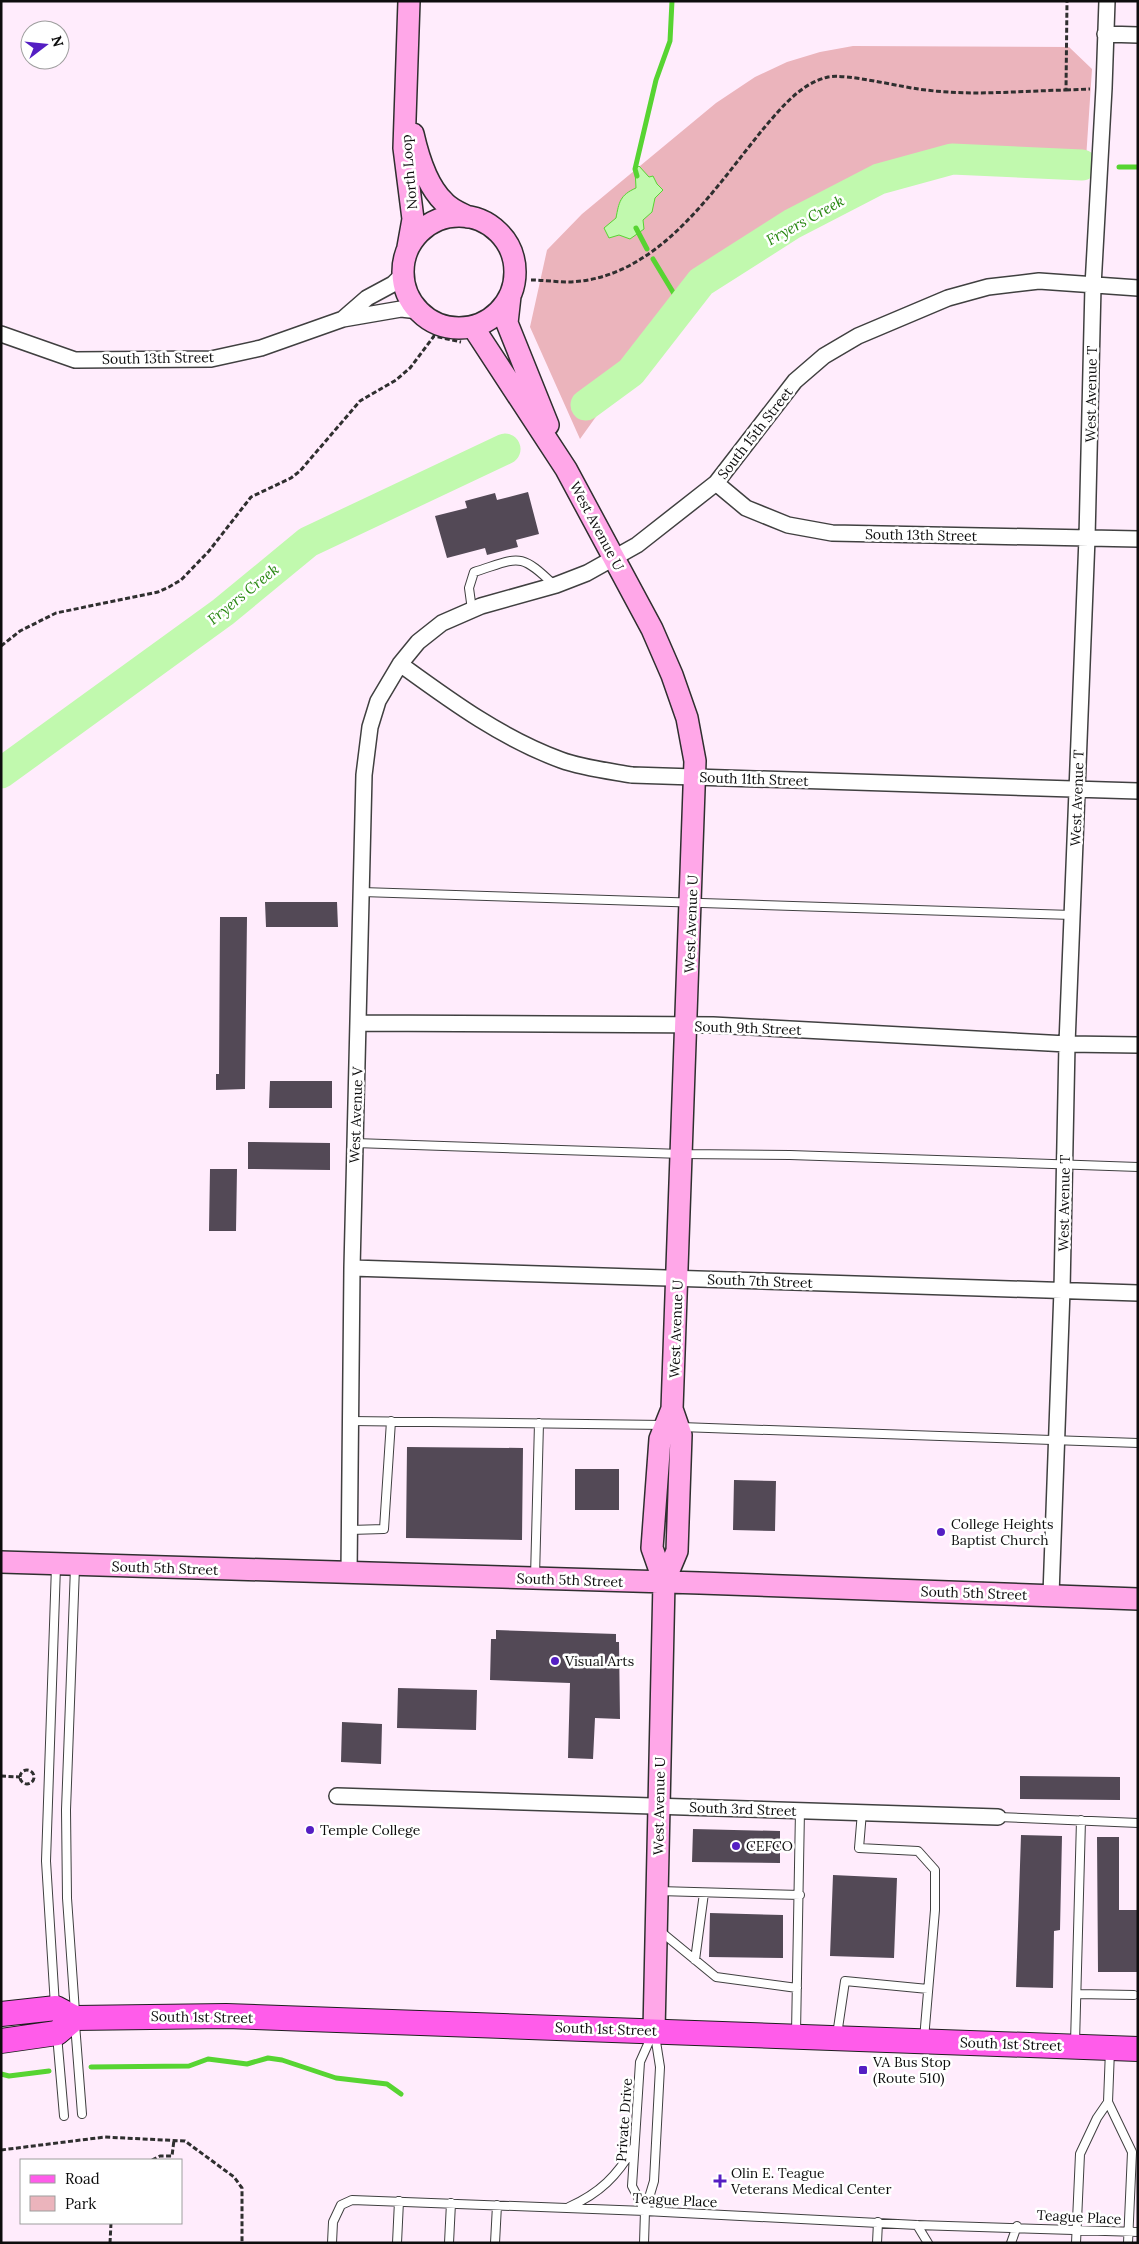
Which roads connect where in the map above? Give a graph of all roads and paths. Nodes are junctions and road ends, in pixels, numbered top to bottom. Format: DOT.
graph roads {
  1 [pos="409,1"];
  2 [pos="1067,1"];
  3 [pos="1106,1"];
  4 [pos="1105,34"];
  5 [pos="1138,35"];
  6 [pos="1104,88"];
  7 [pos="1066,90"];
  8 [pos="405,94"];
  9 [pos="468,217"];
  10 [pos="408,250"];
  11 [pos="403,274"];
  12 [pos="531,280"];
  13 [pos="1093,286"];
  14 [pos="1138,288"];
  15 [pos="510,294"];
  16 [pos="419,311"];
  17 [pos="343,320"];
  18 [pos="1,334"];
  19 [pos="469,334"];
  20 [pos="566,469"];
  21 [pos="716,483"];
  22 [pos="1087,538"];
  23 [pos="1138,539"];
  24 [pos="614,558"];
  25 [pos="554,585"];
  26 [pos="472,610"];
  27 [pos="1,646"];
  28 [pos="400,664"];
  29 [pos="695,778"];
  30 [pos="1077,789"];
  31 [pos="1138,791"];
  32 [pos="362,892"];
  33 [pos="691,902"];
  34 [pos="1072,915"];
  35 [pos="358,1023"];
  36 [pos="687,1025"];
  37 [pos="1067,1044"];
  38 [pos="1138,1045"];
  39 [pos="355,1143"];
  40 [pos="682,1154"];
  41 [pos="1064,1164"];
  42 [pos="1138,1167"];
  43 [pos="352,1268"];
  44 [pos="678,1279"];
  45 [pos="1062,1290"];
  46 [pos="1138,1293"];
  47 [pos="672,1420"];
  48 [pos="350,1421"];
  49 [pos="391,1421"];
  50 [pos="539,1423"];
  51 [pos="1056,1440"];
  52 [pos="1138,1443"];
  53 [pos="350,1530"];
  54 [pos="1,1562"];
  55 [pos="66,1564"];
  56 [pos="349,1574"];
  57 [pos="535,1578"];
  58 [pos="664,1582"];
  59 [pos="1051,1596"];
  60 [pos="1138,1599"];
  61 [pos="1,1776"];
  62 [pos="20,1777"];
  63 [pos="337,1796"];
  64 [pos="659,1806"];
  65 [pos="800,1810"];
  66 [pos="862,1812"];
  67 [pos="998,1817"];
  68 [pos="1081,1820"];
  69 [pos="1138,1823"];
  70 [pos="657,1891"];
  71 [pos="704,1893"];
  72 [pos="800,1895"];
  73 [pos="656,1929"];
  74 [pos="696,1960"];
  75 [pos="797,1988"];
  76 [pos="928,1989"];
  77 [pos="1077,1994"];
  78 [pos="1134,1995"];
  79 [pos="1,2014"];
  80 [pos="60,2020"];
  81 [pos="654,2031"];
  82 [pos="796,2035"];
  83 [pos="837,2037"];
  84 [pos="1,2041"];
  85 [pos="924,2041"];
  86 [pos="1075,2046"];
  87 [pos="1110,2048"];
  88 [pos="1138,2049"];
  89 [pos="1108,2102"];
  90 [pos="82,2114"];
  91 [pos="64,2116"];
  92 [pos="174,2140"];
  93 [pos="635,2145"];
  94 [pos="1,2150"];
  95 [pos="154,2159"];
  96 [pos="399,2201"];
  97 [pos="451,2203"];
  98 [pos="497,2205"];
  99 [pos="567,2208"];
  100 [pos="645,2210"];
  101 [pos="878,2222"];
  102 [pos="111,2224"];
  103 [pos="917,2225"];
  104 [pos="1017,2226"];
  105 [pos="1076,2229"];
  106 [pos="1129,2232"];
  107 [pos="1138,2232"];
  108 [pos="110,2243"];
  109 [pos="242,2243"];
  110 [pos="332,2243"];
  111 [pos="397,2243"];
  112 [pos="449,2243"];
  113 [pos="496,2243"];
  114 [pos="644,2243"];
  115 [pos="877,2243"];
  116 [pos="928,2243"];
  117 [pos="1011,2243"];
  118 [pos="1076,2243"];
  119 [pos="1128,2243"];
  1 -- 8 [label="street, North Loop"];
  2 -- 7 [label="path"];
  3 -- 4 [label="street, West Avenue T"];
  4 -- 5 [label="street"];
  4 -- 6 [label="street, West Avenue T"];
  6 -- 7 [label="path"];
  6 -- 13 [label="street, West Avenue T"];
  7 -- 12 [label="path"];
  8 -- 9 [label="street, North Loop"];
  8 -- 10 [label="street, North Loop"];
  9 -- 10 [label="street"];
  9 -- 15 [label="street"];
  10 -- 11 [label="street"];
  11 -- 16 [label="street"];
  11 -- 17 [label="street, South 13th Street"];
  13 -- 14 [label="street, South 15th Street"];
  13 -- 21 [label="street, South 15th Street"];
  13 -- 22 [label="street, West Avenue T"];
  15 -- 19 [label="street"];
  15 -- 20 [label="street, West Avenue U"];
  16 -- 17 [label="street, South 13th Street"];
  16 -- 19 [label="street"];
  17 -- 18 [label="street, South 13th Street"];
  19 -- 20 [label="street, West Avenue U"];
  19 -- 27 [label="path"];
  20 -- 24 [label="street, West Avenue U"];
  21 -- 22 [label="street, South 13th Street"];
  21 -- 24 [label="street, South 15th Street"];
  22 -- 23 [label="street, South 13th Street"];
  22 -- 30 [label="street, West Avenue T"];
  24 -- 25 [label="street, South 15th Street"];
  24 -- 29 [label="street, West Avenue U"];
  25 -- 26 [label="street, South 15th Street"];
  25 -- 26 [label="lane"];
  26 -- 28 [label="street, South 15th Street"];
  28 -- 29 [label="street, South 11th Street"];
  28 -- 32 [label="street, West Avenue V"];
  29 -- 30 [label="street, South 11th Street"];
  29 -- 33 [label="street, West Avenue U"];
  30 -- 31 [label="street, South 11th Street"];
  30 -- 34 [label="street, West Avenue T"];
  32 -- 33 [label="lane"];
  32 -- 35 [label="street, West Avenue V"];
  33 -- 34 [label="lane"];
  33 -- 36 [label="street, West Avenue U"];
  34 -- 37 [label="street, West Avenue T"];
  35 -- 36 [label="street, South 9th Street"];
  35 -- 39 [label="street, West Avenue V"];
  36 -- 37 [label="street, South 9th Street"];
  36 -- 40 [label="street, West Avenue U"];
  37 -- 38 [label="street, South 9th Street"];
  37 -- 41 [label="street, West Avenue T"];
  39 -- 40 [label="lane"];
  39 -- 43 [label="street, West Avenue V"];
  40 -- 41 [label="lane"];
  40 -- 44 [label="street, West Avenue U"];
  41 -- 42 [label="lane"];
  41 -- 45 [label="street, West Avenue T"];
  43 -- 44 [label="street, South 7th Street"];
  43 -- 48 [label="street, West Avenue V"];
  44 -- 45 [label="street, South 7th Street"];
  44 -- 47 [label="street, West Avenue U"];
  45 -- 46 [label="street, South 7th Street"];
  45 -- 51 [label="street, West Avenue T"];
  47 -- 50 [label="lane"];
  47 -- 51 [label="lane"];
  47 -- 58 [label="street, West Avenue U"];
  48 -- 49 [label="lane"];
  48 -- 53 [label="street, West Avenue V"];
  49 -- 50 [label="lane"];
  49 -- 53 [label="lane"];
  50 -- 57 [label="lane"];
  51 -- 52 [label="lane"];
  51 -- 59 [label="street, West Avenue T"];
  53 -- 56 [label="street, West Avenue V"];
  54 -- 55 [label="street, South 5th Street"];
  55 -- 56 [label="street, South 5th Street"];
  55 -- 80 [label="lane"];
  55 -- 80 [label="lane"];
  56 -- 57 [label="street, South 5th Street"];
  57 -- 58 [label="street, South 5th Street"];
  58 -- 59 [label="street, South 5th Street"];
  58 -- 64 [label="street, West Avenue U"];
  59 -- 60 [label="street, South 5th Street"];
  61 -- 62 [label="path"];
  62 -- 62 [label="path"];
  63 -- 64 [label="street, South 3rd Street"];
  64 -- 65 [label="street, South 3rd Street"];
  64 -- 70 [label="street, West Avenue U"];
  65 -- 66 [label="street, South 3rd Street"];
  65 -- 72 [label="lane"];
  66 -- 67 [label="street, South 3rd Street"];
  66 -- 76 [label="lane"];
  67 -- 68 [label="lane"];
  68 -- 69 [label="lane"];
  68 -- 77 [label="lane"];
  70 -- 71 [label="lane"];
  70 -- 73 [label="street, West Avenue U"];
  71 -- 72 [label="lane"];
  71 -- 74 [label="lane"];
  72 -- 75 [label="lane"];
  73 -- 74 [label="lane"];
  73 -- 81 [label="street, West Avenue U"];
  74 -- 75 [label="lane"];
  75 -- 82 [label="lane"];
  76 -- 83 [label="lane"];
  76 -- 85 [label="lane"];
  77 -- 78 [label="lane"];
  77 -- 86 [label="lane"];
  79 -- 80 [label="main road, South 1st Street"];
  80 -- 81 [label="main road, South 1st Street"];
  80 -- 84 [label="main road, South 1st Street"];
  80 -- 90 [label="lane"];
  80 -- 91 [label="lane"];
  81 -- 82 [label="main road, South 1st Street"];
  81 -- 93 [label="lane, Private Drive"];
  81 -- 100 [label="lane"];
  82 -- 83 [label="main road, South 1st Street"];
  83 -- 85 [label="main road, South 1st Street"];
  85 -- 86 [label="main road, South 1st Street"];
  86 -- 87 [label="main road, South 1st Street"];
  87 -- 88 [label="main road, South 1st Street"];
  87 -- 89 [label="lane"];
  89 -- 105 [label="lane"];
  89 -- 106 [label="lane"];
  92 -- 94 [label="path"];
  92 -- 95 [label="path"];
  92 -- 109 [label="path"];
  93 -- 99 [label="lane"];
  93 -- 100 [label="lane, Private Drive"];
  96 -- 97 [label="lane, Teague Place"];
  96 -- 110 [label="lane, Teague Place"];
  96 -- 111 [label="lane"];
  97 -- 98 [label="lane, Teague Place"];
  97 -- 112 [label="lane"];
  98 -- 99 [label="lane, Teague Place"];
  98 -- 113 [label="lane"];
  99 -- 100 [label="lane, Teague Place"];
  100 -- 101 [label="lane, Teague Place"];
  100 -- 114 [label="lane"];
  101 -- 103 [label="lane, Teague Place"];
  101 -- 115 [label="lane"];
  102 -- 108 [label="path"];
  103 -- 104 [label="lane, Teague Place"];
  103 -- 116 [label="lane"];
  104 -- 105 [label="lane, Teague Place"];
  104 -- 117 [label="lane"];
  105 -- 106 [label="lane, Teague Place"];
  105 -- 118 [label="lane"];
  106 -- 107 [label="lane, Teague Place"];
  106 -- 119 [label="lane"];
}
